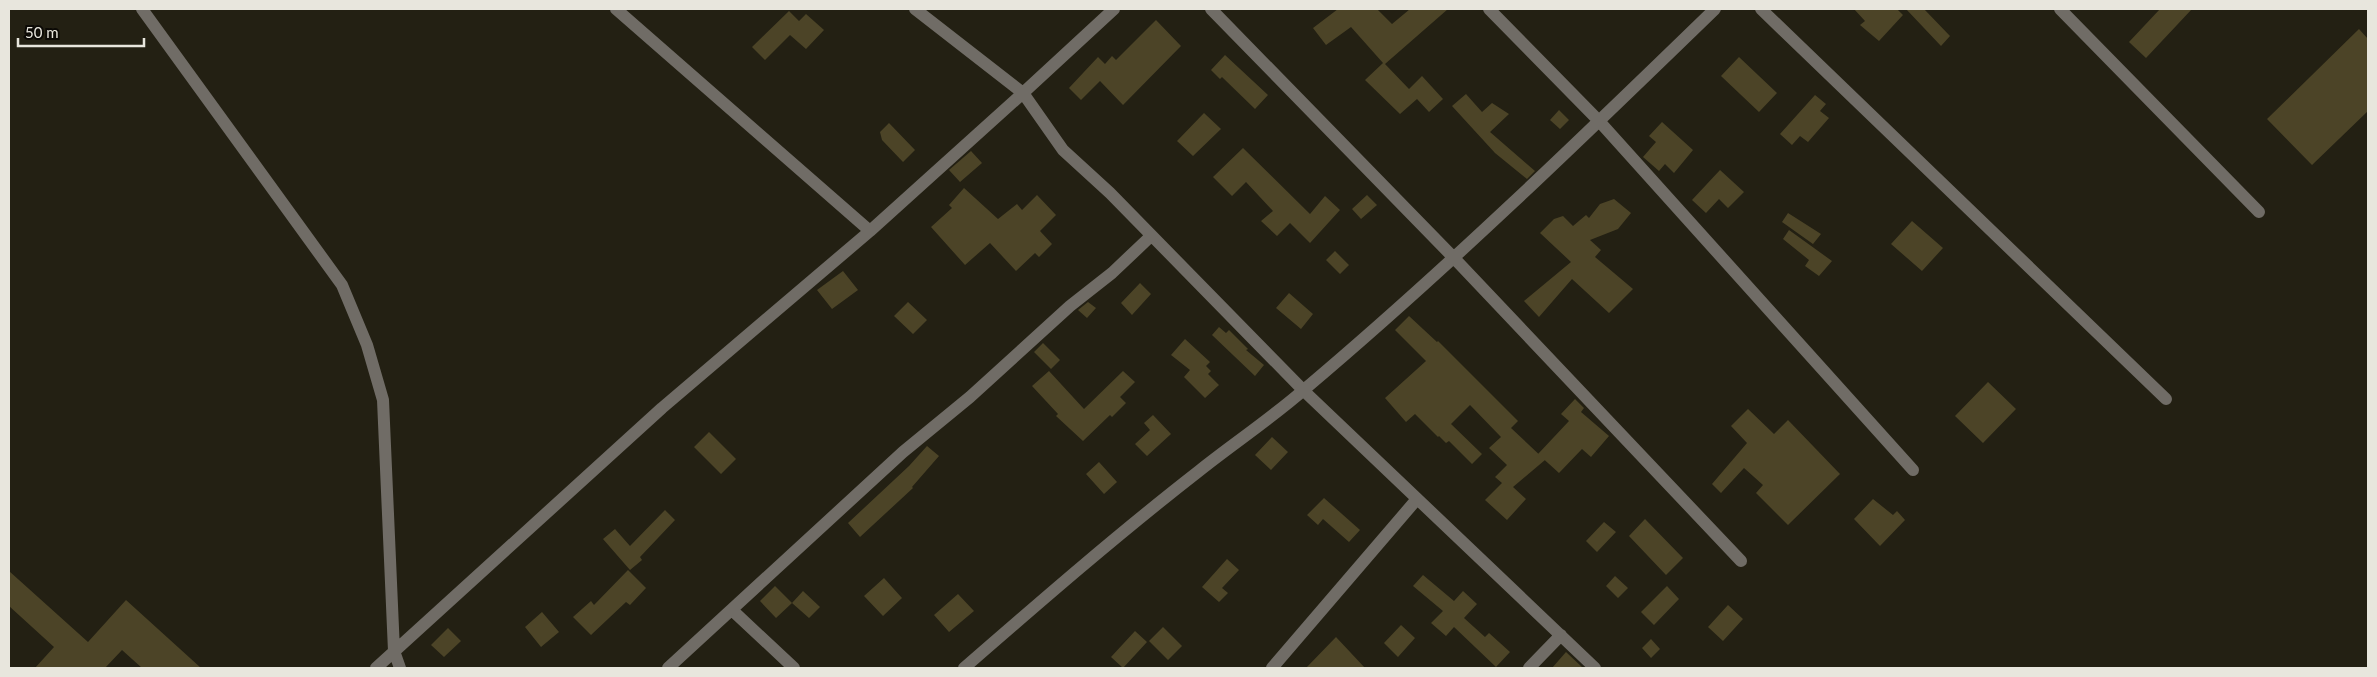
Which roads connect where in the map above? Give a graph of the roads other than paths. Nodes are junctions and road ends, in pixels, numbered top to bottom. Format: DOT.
graph roads {
  1 [pos="142,9"];
  2 [pos="616,9"];
  3 [pos="915,9"];
  4 [pos="1114,9"];
  5 [pos="1211,9"];
  6 [pos="1489,9"];
  7 [pos="1715,9"];
  8 [pos="1761,9"];
  9 [pos="2060,9"];
  10 [pos="1023,93"];
  11 [pos="1599,121"];
  12 [pos="2259,212"];
  13 [pos="870,231"];
  14 [pos="1151,236"];
  15 [pos="1454,258"];
  16 [pos="1304,391"];
  17 [pos="2166,400"];
  18 [pos="1913,470"];
  19 [pos="1417,499"];
  20 [pos="1741,561"];
  21 [pos="732,610"];
  22 [pos="1561,635"];
  23 [pos="394,651"];
  24 [pos="376,668"];
  25 [pos="400,668"];
  26 [pos="668,668"];
  27 [pos="794,668"];
  28 [pos="964,668"];
  29 [pos="1272,668"];
  30 [pos="1528,668"];
  31 [pos="1596,668"];
  1 -- 23 [label="street"];
  2 -- 13 [label="street"];
  3 -- 10 [label="street"];
  4 -- 10 [label="street"];
  5 -- 15 [label="street"];
  6 -- 11 [label="street"];
  7 -- 11 [label="street"];
  8 -- 17 [label="street"];
  9 -- 12 [label="street"];
  10 -- 13 [label="street"];
  10 -- 14 [label="street"];
  11 -- 15 [label="street"];
  11 -- 18 [label="street"];
  13 -- 23 [label="street"];
  14 -- 16 [label="street"];
  14 -- 21 [label="street"];
  15 -- 16 [label="street"];
  15 -- 20 [label="street"];
  16 -- 19 [label="street"];
  16 -- 28 [label="street"];
  19 -- 22 [label="street"];
  19 -- 29 [label="street"];
  21 -- 26 [label="street"];
  21 -- 27 [label="street"];
  22 -- 30 [label="street"];
  22 -- 31 [label="street"];
  23 -- 24 [label="street"];
  23 -- 25 [label="street"];
}
